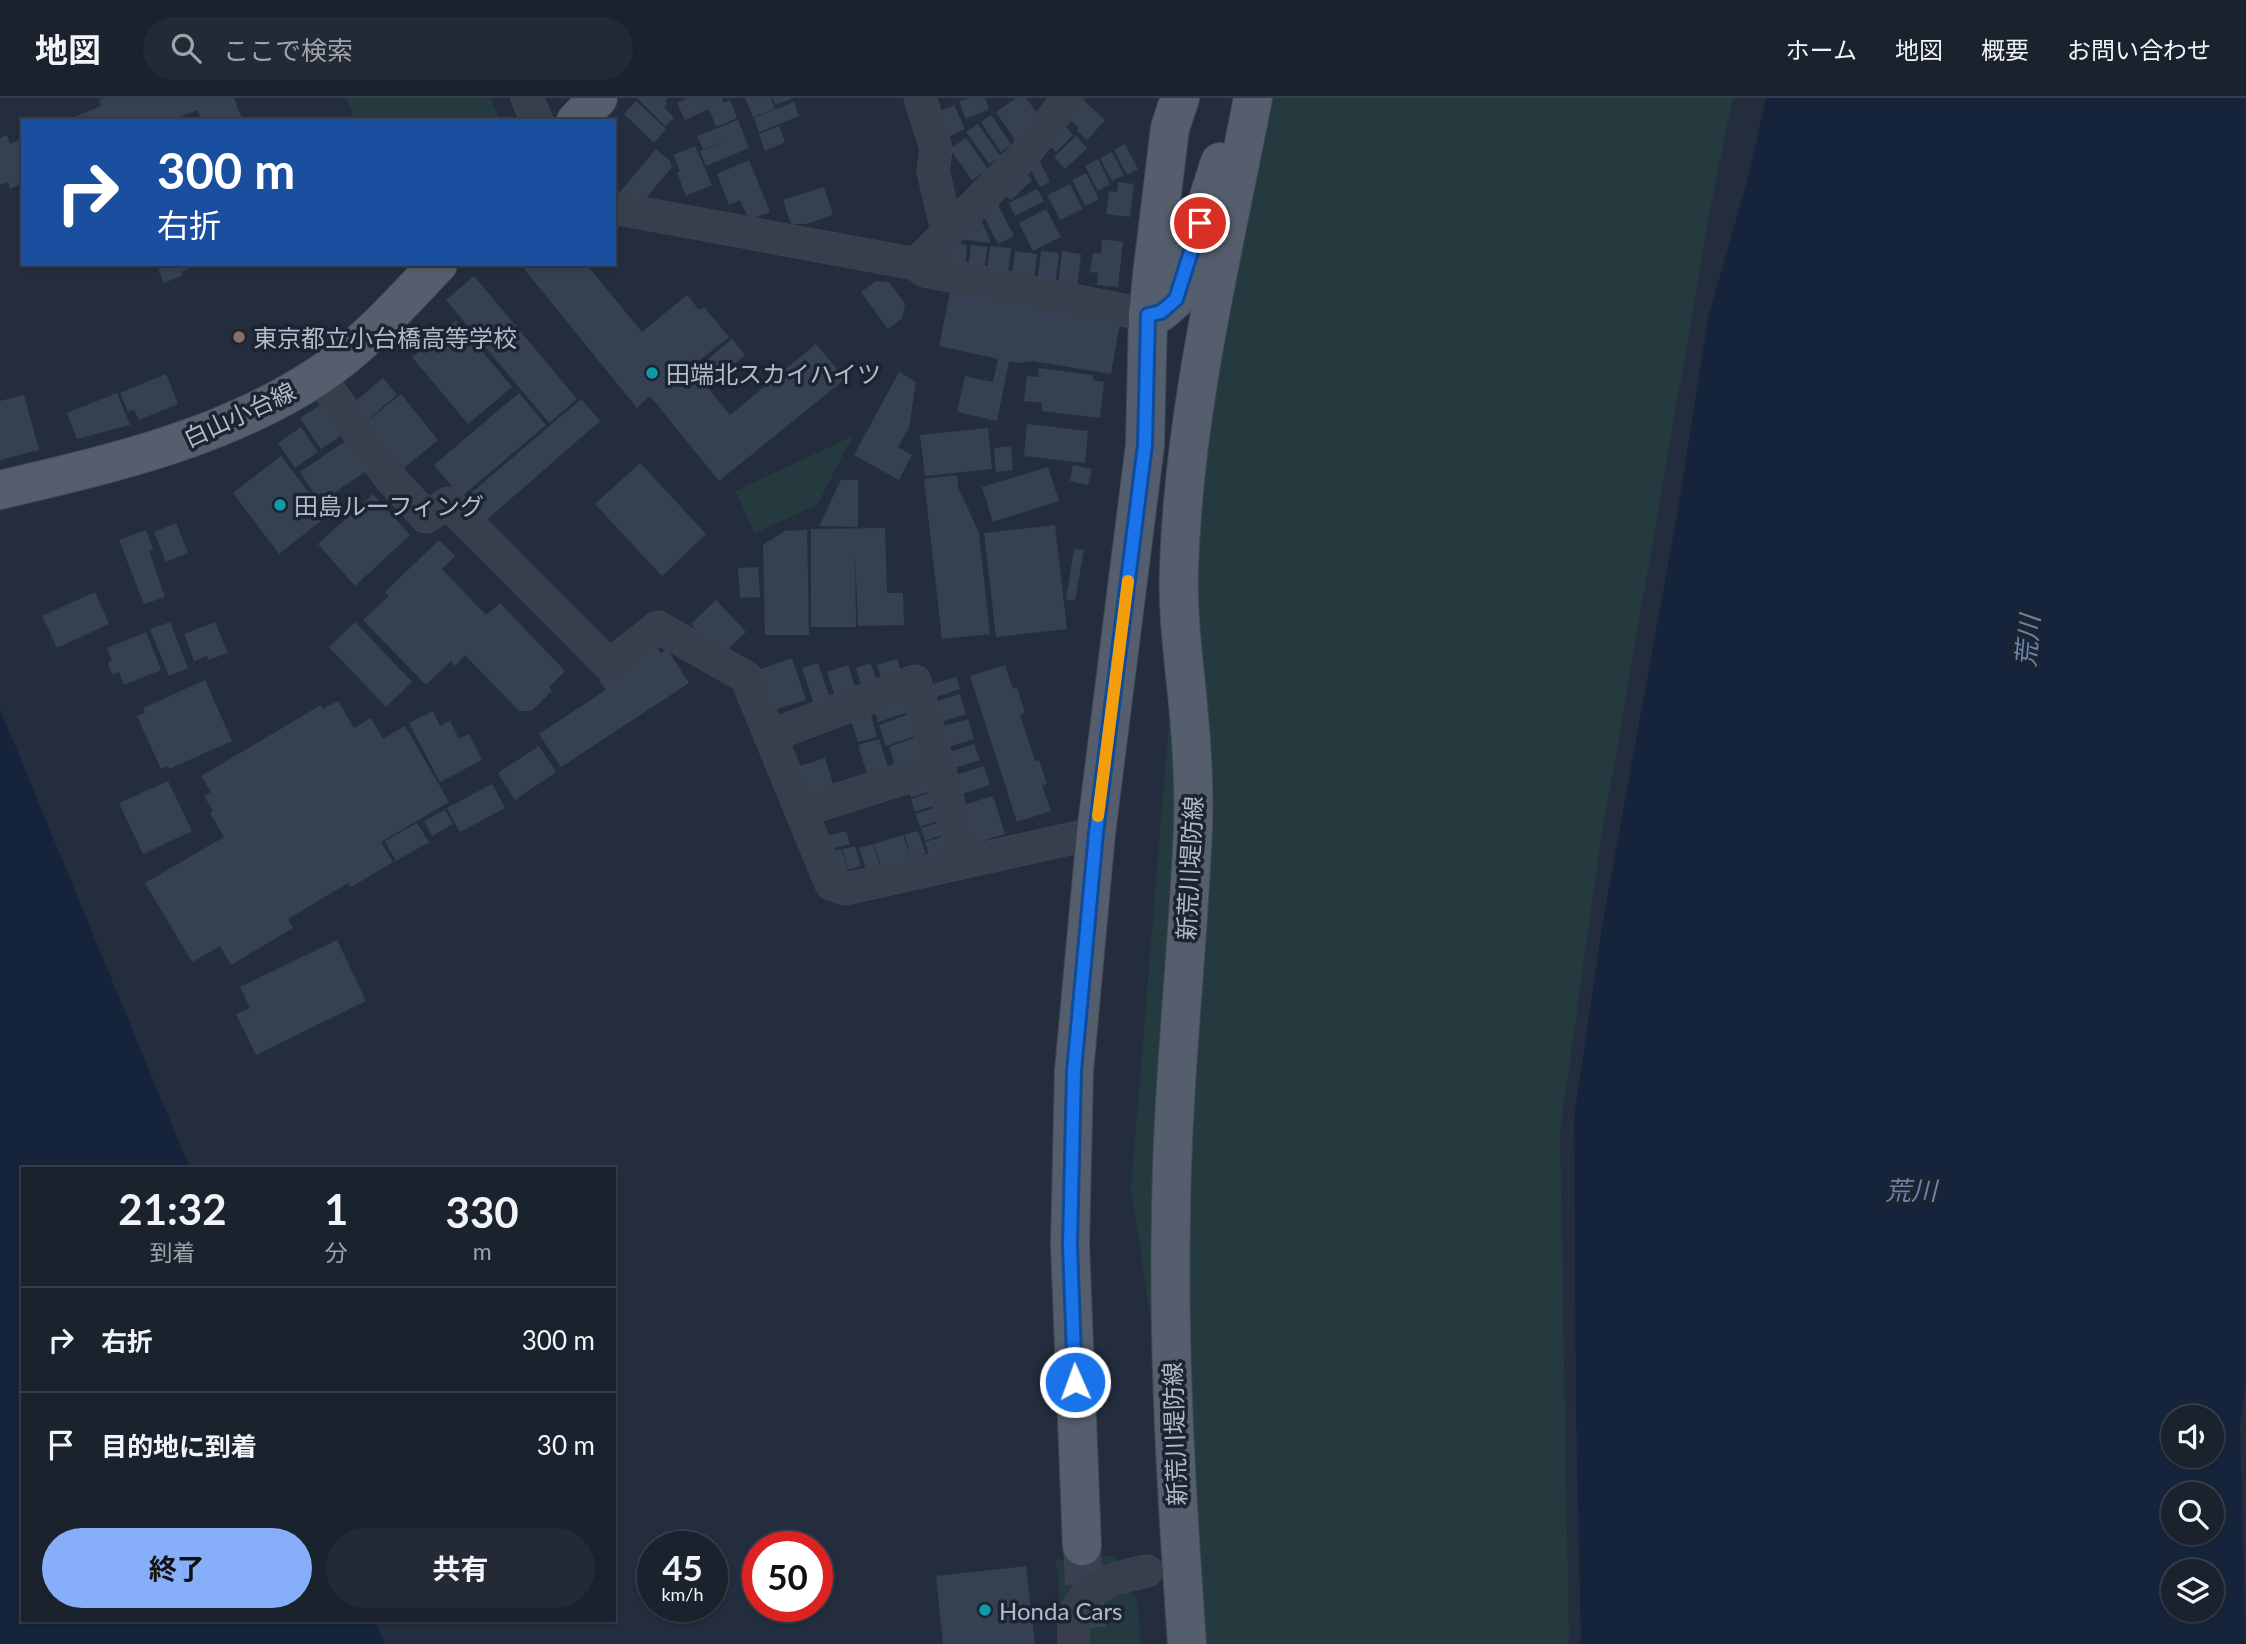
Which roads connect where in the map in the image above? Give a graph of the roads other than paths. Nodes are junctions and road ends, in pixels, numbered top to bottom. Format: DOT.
graph roads {
  1 [pos="527,98"];
  2 [pos="598,98"];
  3 [pos="920,98"];
  4 [pos="1068,98"];
  5 [pos="1180,98"];
  6 [pos="1243,98"];
  7 [pos="1253,98"];
  8 [pos="536,119"];
  9 [pos="578,119"];
  10 [pos="616,208"];
  11 [pos="947,230"];
  12 [pos="916,264"];
  13 [pos="436,266"];
  14 [pos="1148,315"];
  15 [pos="319,375"];
  16 [pos="0,490"];
  17 [pos="770,736"];
  18 [pos="940,767"];
  19 [pos="801,811"];
  20 [pos="1096,833"];
  21 [pos="965,862"];
  22 [pos="1082,1546"];
  23 [pos="1147,1571"];
  24 [pos="1074,1644"];
  25 [pos="1187,1644"];
  1 -- 8 [label="street"];
  2 -- 9 [label="main road"];
  3 -- 11 [label="street"];
  4 -- 11 [label="street"];
  5 -- 14 [label="main road"];
  6 -- 14 [label="main road"];
  7 -- 25 [label="main road, 新荒川堤防線"];
  10 -- 12 [label="street"];
  11 -- 12 [label="street"];
  12 -- 14 [label="street"];
  13 -- 15 [label="main road, 白山小台線"];
  14 -- 20 [label="main road"];
  15 -- 16 [label="main road, 白山小台線"];
  15 -- 17 [label="street"];
  17 -- 18 [label="street"];
  17 -- 19 [label="street"];
  18 -- 19 [label="street"];
  18 -- 21 [label="street"];
  19 -- 21 [label="street"];
  20 -- 21 [label="street"];
  20 -- 22 [label="main road"];
  23 -- 24 [label="street"];
}
